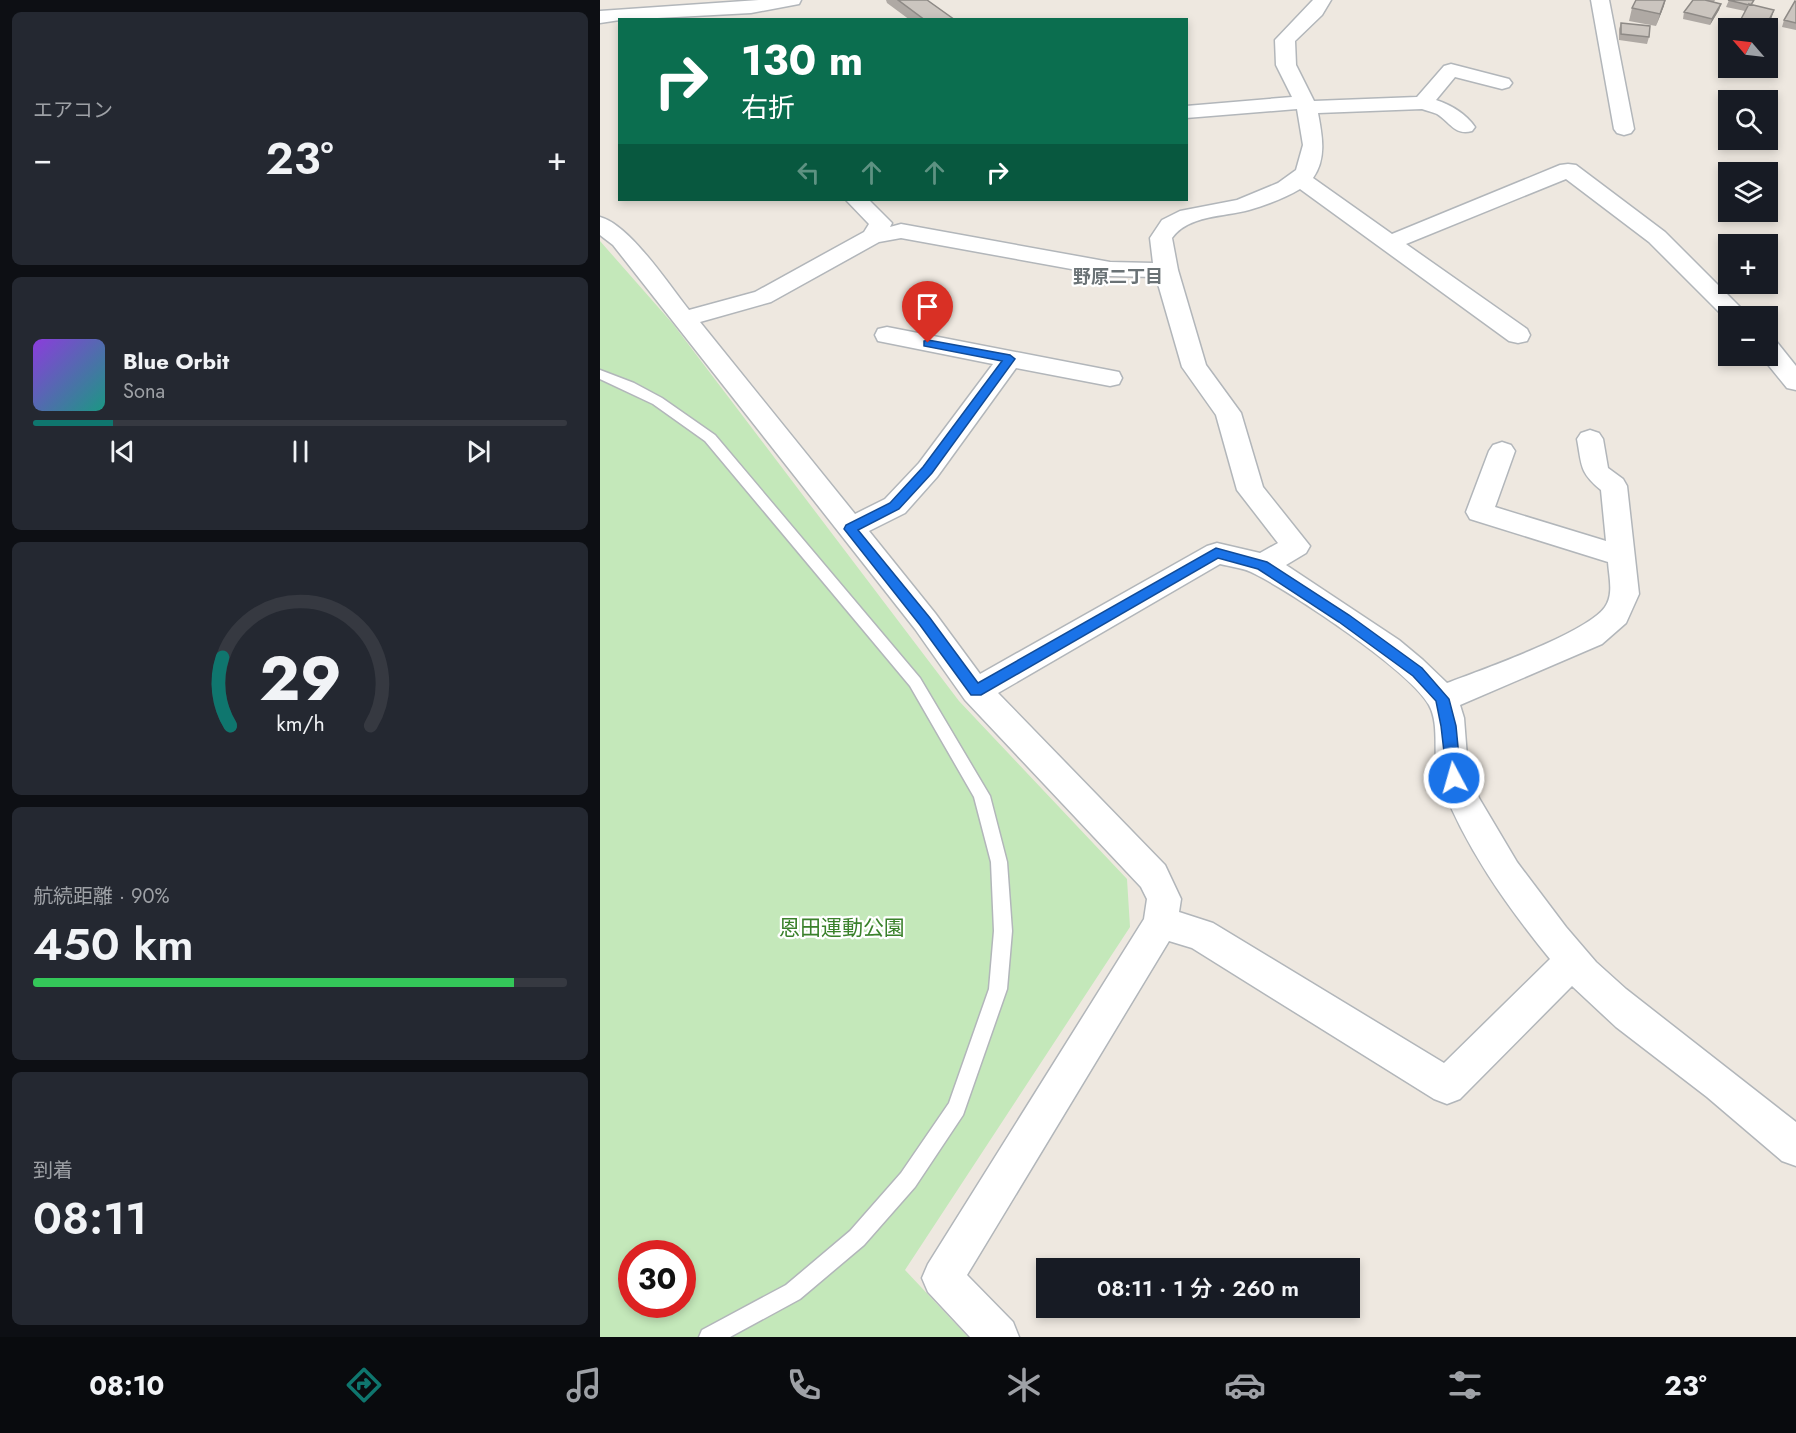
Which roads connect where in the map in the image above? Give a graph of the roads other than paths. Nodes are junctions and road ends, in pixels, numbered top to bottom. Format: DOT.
graph roads {
  1 [pos="792,0"];
  2 [pos="1322,0"];
  3 [pos="1600,0"];
  4 [pos="636,7"];
  5 [pos="600,17"];
  6 [pos="1502,83"];
  7 [pos="1423,103"];
  8 [pos="1305,105"];
  9 [pos="1188,112"];
  10 [pos="1465,127"];
  11 [pos="1624,129"];
  12 [pos="1300,179"];
  13 [pos="1188,197"];
  14 [pos="858,201"];
  15 [pos="1209,213"];
  16 [pos="600,224"];
  17 [pos="872,237"];
  18 [pos="1389,243"];
  19 [pos="1166,270"];
  20 [pos="1727,306"];
  21 [pos="683,319"];
  22 [pos="1518,335"];
  23 [pos="887,336"];
  24 [pos="1010,359"];
  25 [pos="1778,360"];
  26 [pos="600,374"];
  27 [pos="1110,378"];
  28 [pos="1796,382"];
  29 [pos="1590,439"];
  30 [pos="1502,450"];
  31 [pos="850,529"];
  32 [pos="1621,556"];
  33 [pos="1262,565"];
  34 [pos="976,691"];
  35 [pos="1442,699"];
  36 [pos="1161,923"];
  37 [pos="1572,961"];
  38 [pos="1796,1147"];
  39 [pos="709,1337"];
  40 [pos="998,1337"];
  1 -- 4 [label="street"];
  2 -- 8 [label="street"];
  3 -- 11 [label="street"];
  4 -- 5 [label="street"];
  6 -- 7 [label="street"];
  7 -- 8 [label="street"];
  7 -- 10 [label="street"];
  8 -- 9 [label="street"];
  8 -- 12 [label="street"];
  12 -- 15 [label="street"];
  12 -- 18 [label="street"];
  13 -- 15 [label="street"];
  14 -- 17 [label="street"];
  15 -- 19 [label="street"];
  16 -- 21 [label="street"];
  17 -- 19 [label="street"];
  17 -- 21 [label="street"];
  18 -- 20 [label="street"];
  18 -- 22 [label="street"];
  19 -- 33 [label="street"];
  21 -- 31 [label="street"];
  23 -- 24 [label="street"];
  24 -- 27 [label="street"];
  24 -- 31 [label="street"];
  25 -- 28 [label="street"];
  26 -- 39 [label="lane"];
  29 -- 32 [label="street"];
  30 -- 32 [label="street"];
  31 -- 34 [label="street"];
  32 -- 35 [label="street"];
  33 -- 34 [label="street"];
  33 -- 35 [label="street"];
  34 -- 36 [label="street"];
  35 -- 37 [label="street"];
  36 -- 37 [label="street"];
  36 -- 40 [label="street"];
  37 -- 38 [label="street"];
}
